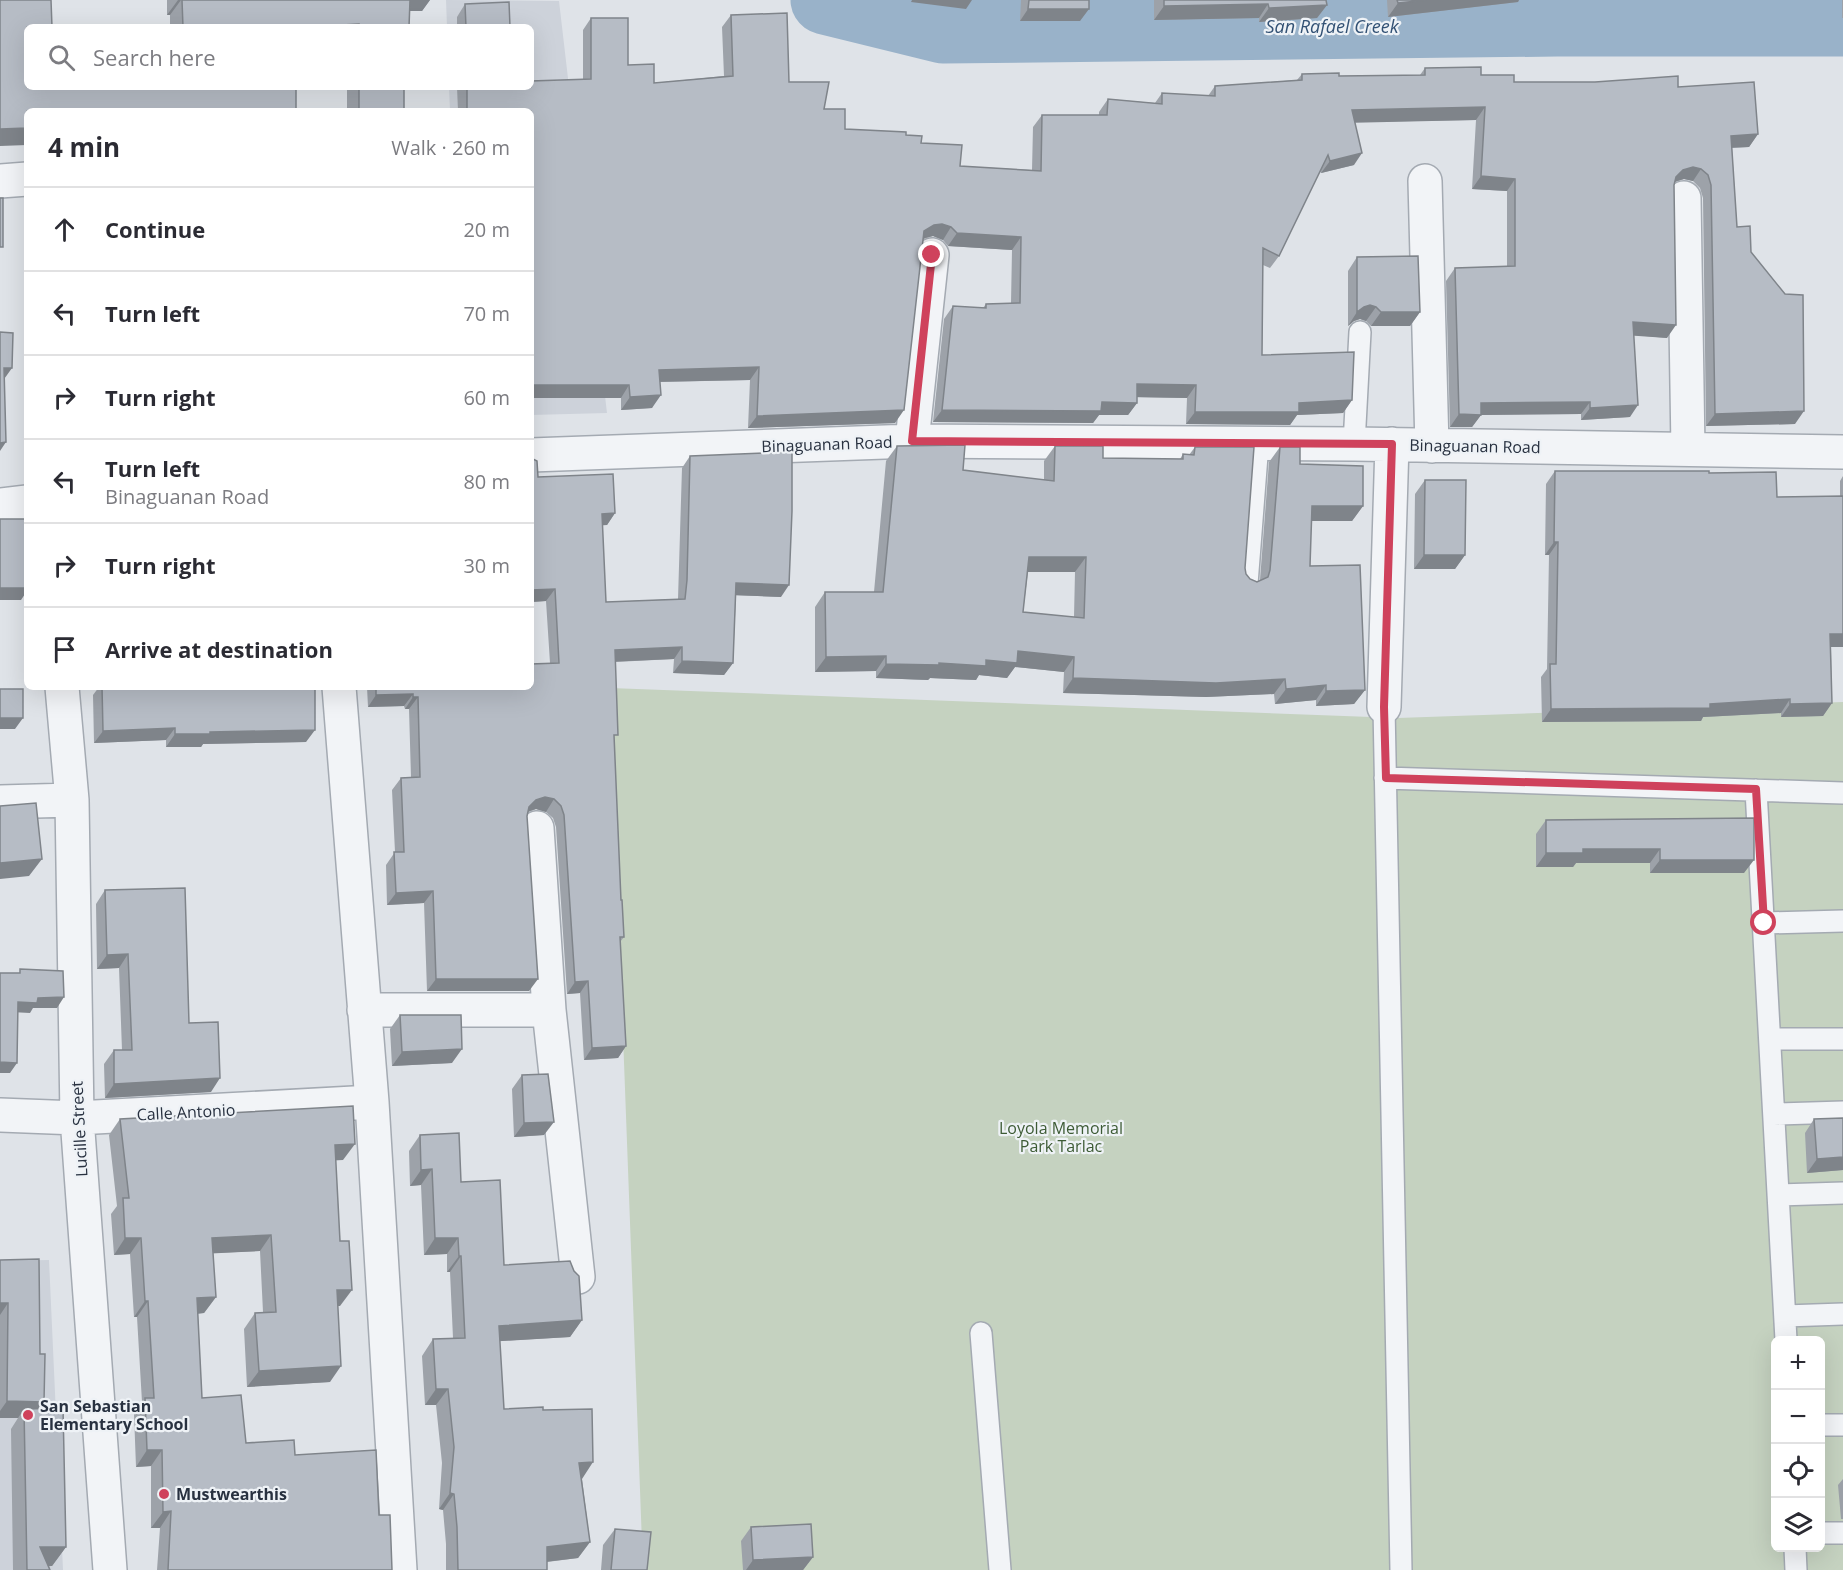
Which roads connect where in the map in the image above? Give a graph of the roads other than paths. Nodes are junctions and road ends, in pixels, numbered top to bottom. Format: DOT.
graph roads {
  1 [pos="24,179"];
  2 [pos="0,181"];
  3 [pos="1425,181"];
  4 [pos="1684,198"];
  5 [pos="932,255"];
  6 [pos="1360,332"];
  7 [pos="912,441"];
  8 [pos="1258,443"];
  9 [pos="1354,444"];
  10 [pos="1392,444"];
  11 [pos="1432,446"];
  12 [pos="1688,449"];
  13 [pos="1843,452"];
  14 [pos="534,455"];
  15 [pos="24,502"];
  16 [pos="0,505"];
  17 [pos="1247,584"];
  18 [pos="62,690"];
  19 [pos="339,690"];
  20 [pos="1384,707"];
  21 [pos="1386,778"];
  22 [pos="1756,789"];
  23 [pos="1843,793"];
  24 [pos="72,800"];
  25 [pos="0,802"];
  26 [pos="537,828"];
  27 [pos="1843,921"];
  28 [pos="1764,923"];
  29 [pos="364,1010"];
  30 [pos="549,1010"];
  31 [pos="1770,1039"];
  32 [pos="1843,1039"];
  33 [pos="372,1102"];
  34 [pos="1843,1112"];
  35 [pos="1774,1114"];
  36 [pos="0,1115"];
  37 [pos="77,1118"];
  38 [pos="1843,1193"];
  39 [pos="1778,1195"];
  40 [pos="578,1277"];
  41 [pos="1843,1314"];
  42 [pos="1785,1316"];
  43 [pos="981,1333"];
  44 [pos="1786,1336"];
  45 [pos="1825,1425"];
  46 [pos="1843,1425"];
  47 [pos="1825,1533"];
  48 [pos="1843,1533"];
  49 [pos="1795,1552"];
  50 [pos="110,1570"];
  51 [pos="400,1570"];
  52 [pos="1000,1570"];
  53 [pos="1401,1570"];
  54 [pos="1796,1570"];
  1 -- 2 [label="street"];
  3 -- 11 [label="street"];
  4 -- 12 [label="street"];
  5 -- 7 [label="street"];
  6 -- 9 [label="lane"];
  7 -- 8 [label="street, Binaguanan Road"];
  7 -- 14 [label="street, Binaguanan Road"];
  8 -- 9 [label="street, Binaguanan Road"];
  8 -- 17 [label="lane"];
  9 -- 10 [label="street, Binaguanan Road"];
  10 -- 11 [label="street, Binaguanan Road"];
  10 -- 20 [label="street"];
  11 -- 12 [label="street, Binaguanan Road"];
  12 -- 13 [label="street, Binaguanan Road"];
  15 -- 16 [label="street"];
  18 -- 24 [label="street, Lucille Street"];
  19 -- 29 [label="street"];
  20 -- 21 [label="lane"];
  21 -- 22 [label="lane"];
  21 -- 53 [label="lane"];
  22 -- 23 [label="lane"];
  22 -- 28 [label="lane"];
  24 -- 25 [label="street"];
  24 -- 37 [label="street, Lucille Street"];
  26 -- 30 [label="street"];
  27 -- 28 [label="lane"];
  28 -- 31 [label="lane"];
  29 -- 30 [label="street"];
  29 -- 33 [label="street"];
  30 -- 40 [label="street"];
  31 -- 32 [label="lane"];
  31 -- 35 [label="lane"];
  33 -- 37 [label="street, Calle Antonio"];
  33 -- 51 [label="street"];
  34 -- 35 [label="lane"];
  35 -- 39 [label="lane"];
  36 -- 37 [label="street, Calle Antonio"];
  37 -- 50 [label="street, Lucille Street"];
  38 -- 39 [label="lane"];
  39 -- 42 [label="lane"];
  41 -- 42 [label="lane"];
  42 -- 44 [label="lane"];
  43 -- 52 [label="lane"];
  45 -- 46 [label="lane"];
  47 -- 48 [label="lane"];
  49 -- 54 [label="lane"];
}
